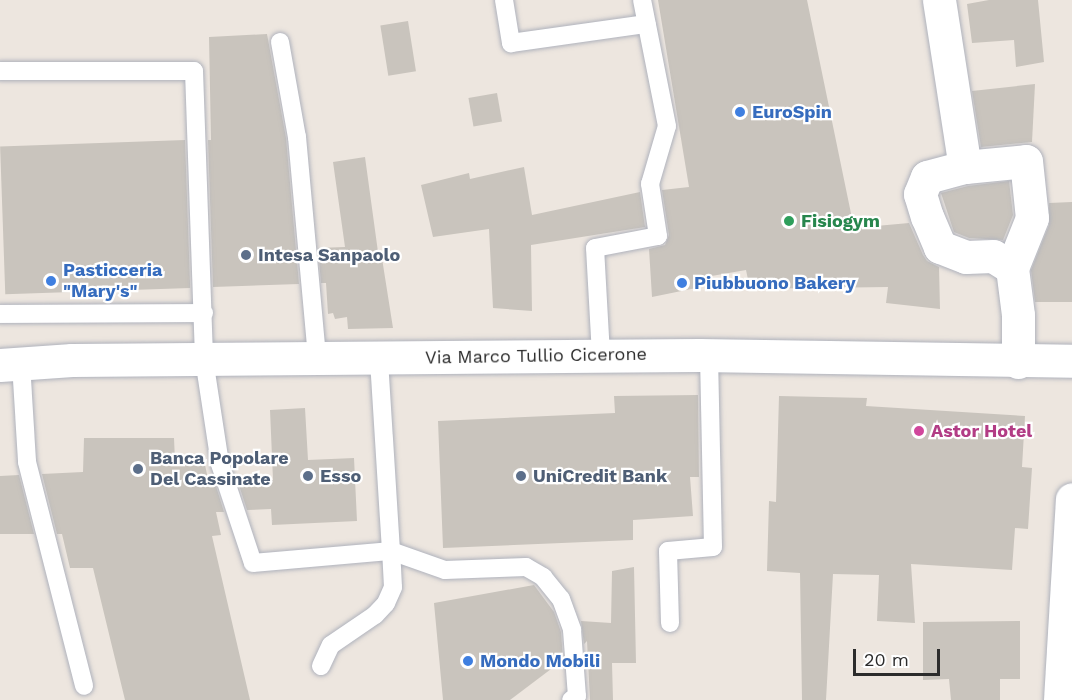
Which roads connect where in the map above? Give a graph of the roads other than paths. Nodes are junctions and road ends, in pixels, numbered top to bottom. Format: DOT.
graph roads {
  1 [pos="504,0"];
  2 [pos="642,0"];
  3 [pos="939,0"];
  4 [pos="647,24"];
  5 [pos="280,42"];
  6 [pos="0,71"];
  7 [pos="965,167"];
  8 [pos="1012,268"];
  9 [pos="204,312"];
  10 [pos="0,314"];
  11 [pos="601,355"];
  12 [pos="709,355"];
  13 [pos="379,357"];
  14 [pos="317,358"];
  15 [pos="204,359"];
  16 [pos="1072,361"];
  17 [pos="1018,362"];
  18 [pos="10,364"];
  19 [pos="1072,499"];
  20 [pos="391,552"];
  21 [pos="670,623"];
  22 [pos="321,666"];
  23 [pos="84,686"];
  24 [pos="571,700"];
  25 [pos="1060,700"];
  1 -- 4 [label="lane"];
  2 -- 4 [label="lane"];
  3 -- 7 [label="main road"];
  4 -- 11 [label="lane"];
  5 -- 14 [label="lane"];
  6 -- 9 [label="lane"];
  7 -- 8 [label="main road"];
  7 -- 8 [label="main road"];
  8 -- 17 [label="main road"];
  9 -- 10 [label="lane"];
  9 -- 15 [label="lane"];
  11 -- 12 [label="main road, Via Marco Tullio Cicerone"];
  11 -- 13 [label="main road, Via Marco Tullio Cicerone"];
  12 -- 17 [label="main road, Via Marco Tullio Cicerone"];
  12 -- 21 [label="lane"];
  13 -- 14 [label="main road, Via Marco Tullio Cicerone"];
  13 -- 20 [label="lane"];
  14 -- 15 [label="main road, Via Marco Tullio Cicerone"];
  15 -- 18 [label="main road, Via Marco Tullio Cicerone"];
  15 -- 20 [label="lane"];
  16 -- 17 [label="main road, Via Marco Tullio Cicerone"];
  18 -- 23 [label="lane"];
  19 -- 25 [label="main road"];
  20 -- 22 [label="lane"];
  20 -- 24 [label="lane"];
}
